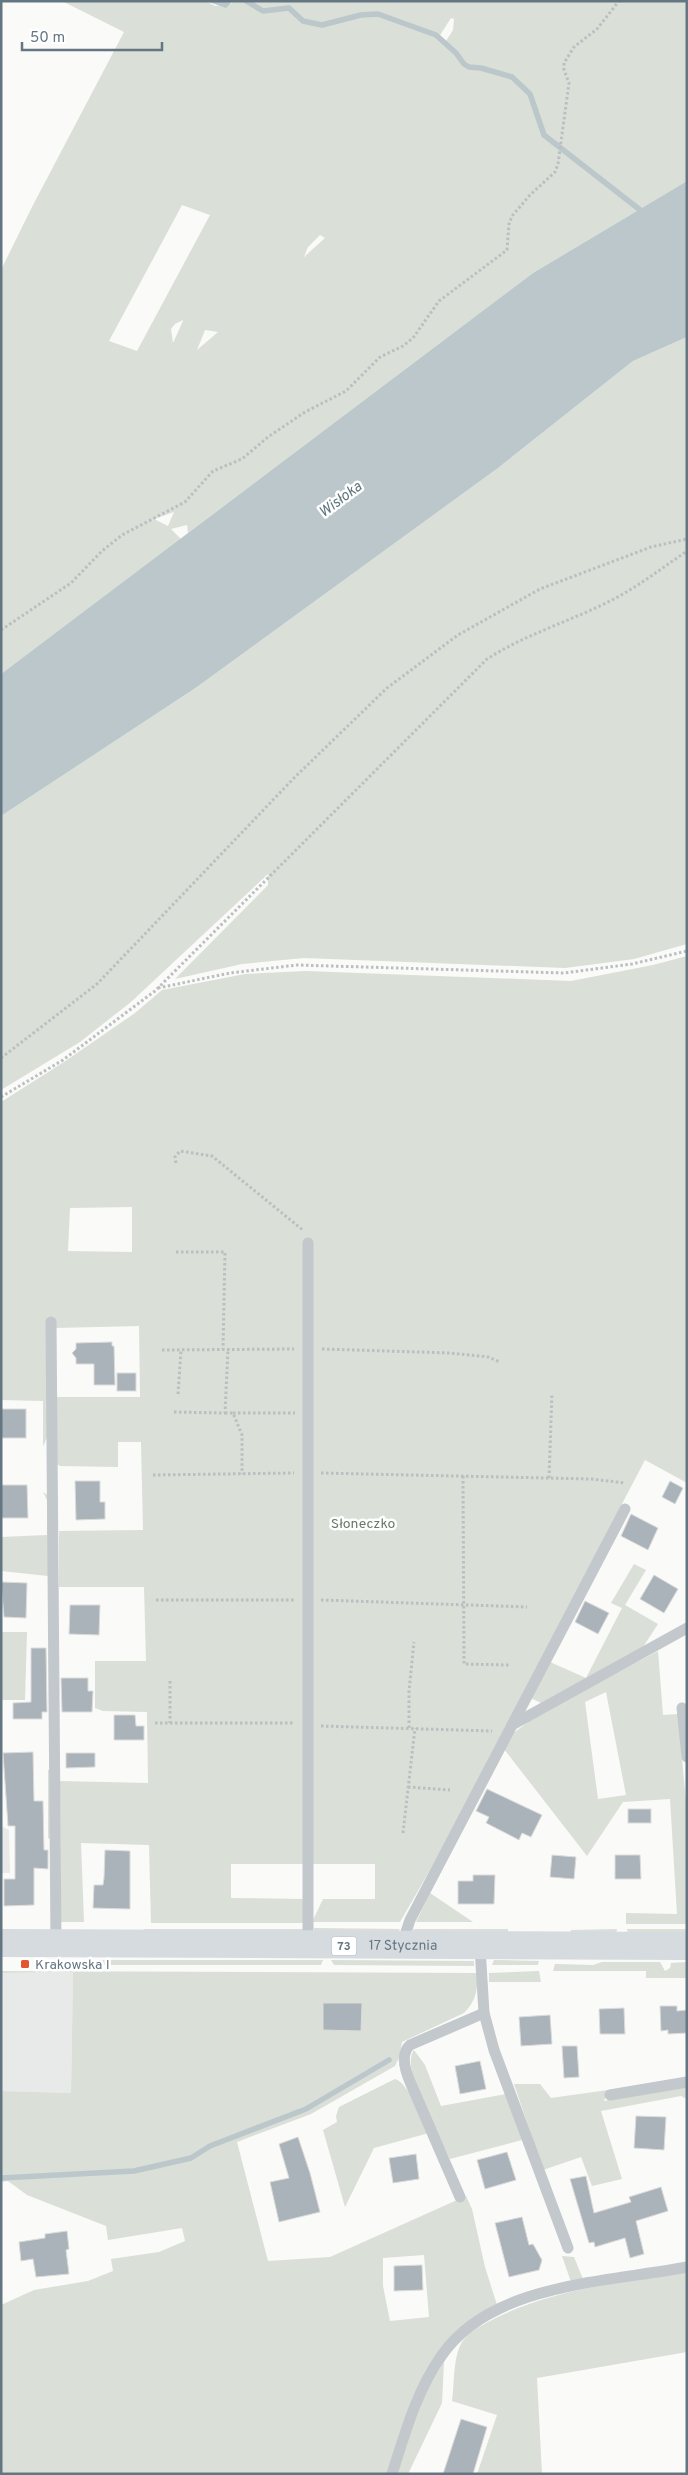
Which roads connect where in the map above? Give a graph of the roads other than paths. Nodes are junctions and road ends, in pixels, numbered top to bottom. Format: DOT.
graph roads {
  1 [pos="308,1243"];
  2 [pos="51,1322"];
  3 [pos="625,1510"];
  4 [pos="687,1628"];
  5 [pos="682,1708"];
  6 [pos="512,1725"];
  7 [pos="687,1757"];
  8 [pos="1,1943"];
  9 [pos="56,1943"];
  10 [pos="308,1946"];
  11 [pos="402,1946"];
  12 [pos="480,1946"];
  13 [pos="687,1946"];
  14 [pos="484,2013"];
  15 [pos="687,2082"];
  16 [pos="610,2096"];
  17 [pos="460,2197"];
  18 [pos="568,2248"];
  19 [pos="687,2267"];
  20 [pos="392,2474"];
  1 -- 10 [label="lane"];
  2 -- 9 [label="lane"];
  3 -- 6 [label="lane"];
  4 -- 6 [label="lane"];
  5 -- 7 [label="lane"];
  6 -- 11 [label="lane"];
  8 -- 9 [label="main road, 17 Stycznia / 73"];
  9 -- 10 [label="main road, 17 Stycznia / 73"];
  10 -- 11 [label="main road, 17 Stycznia / 73"];
  11 -- 12 [label="main road, 17 Stycznia / 73"];
  12 -- 13 [label="main road, 17 Stycznia / 73"];
  12 -- 14 [label="lane"];
  14 -- 17 [label="lane"];
  14 -- 18 [label="lane"];
  15 -- 16 [label="lane"];
  19 -- 20 [label="lane"];
}
